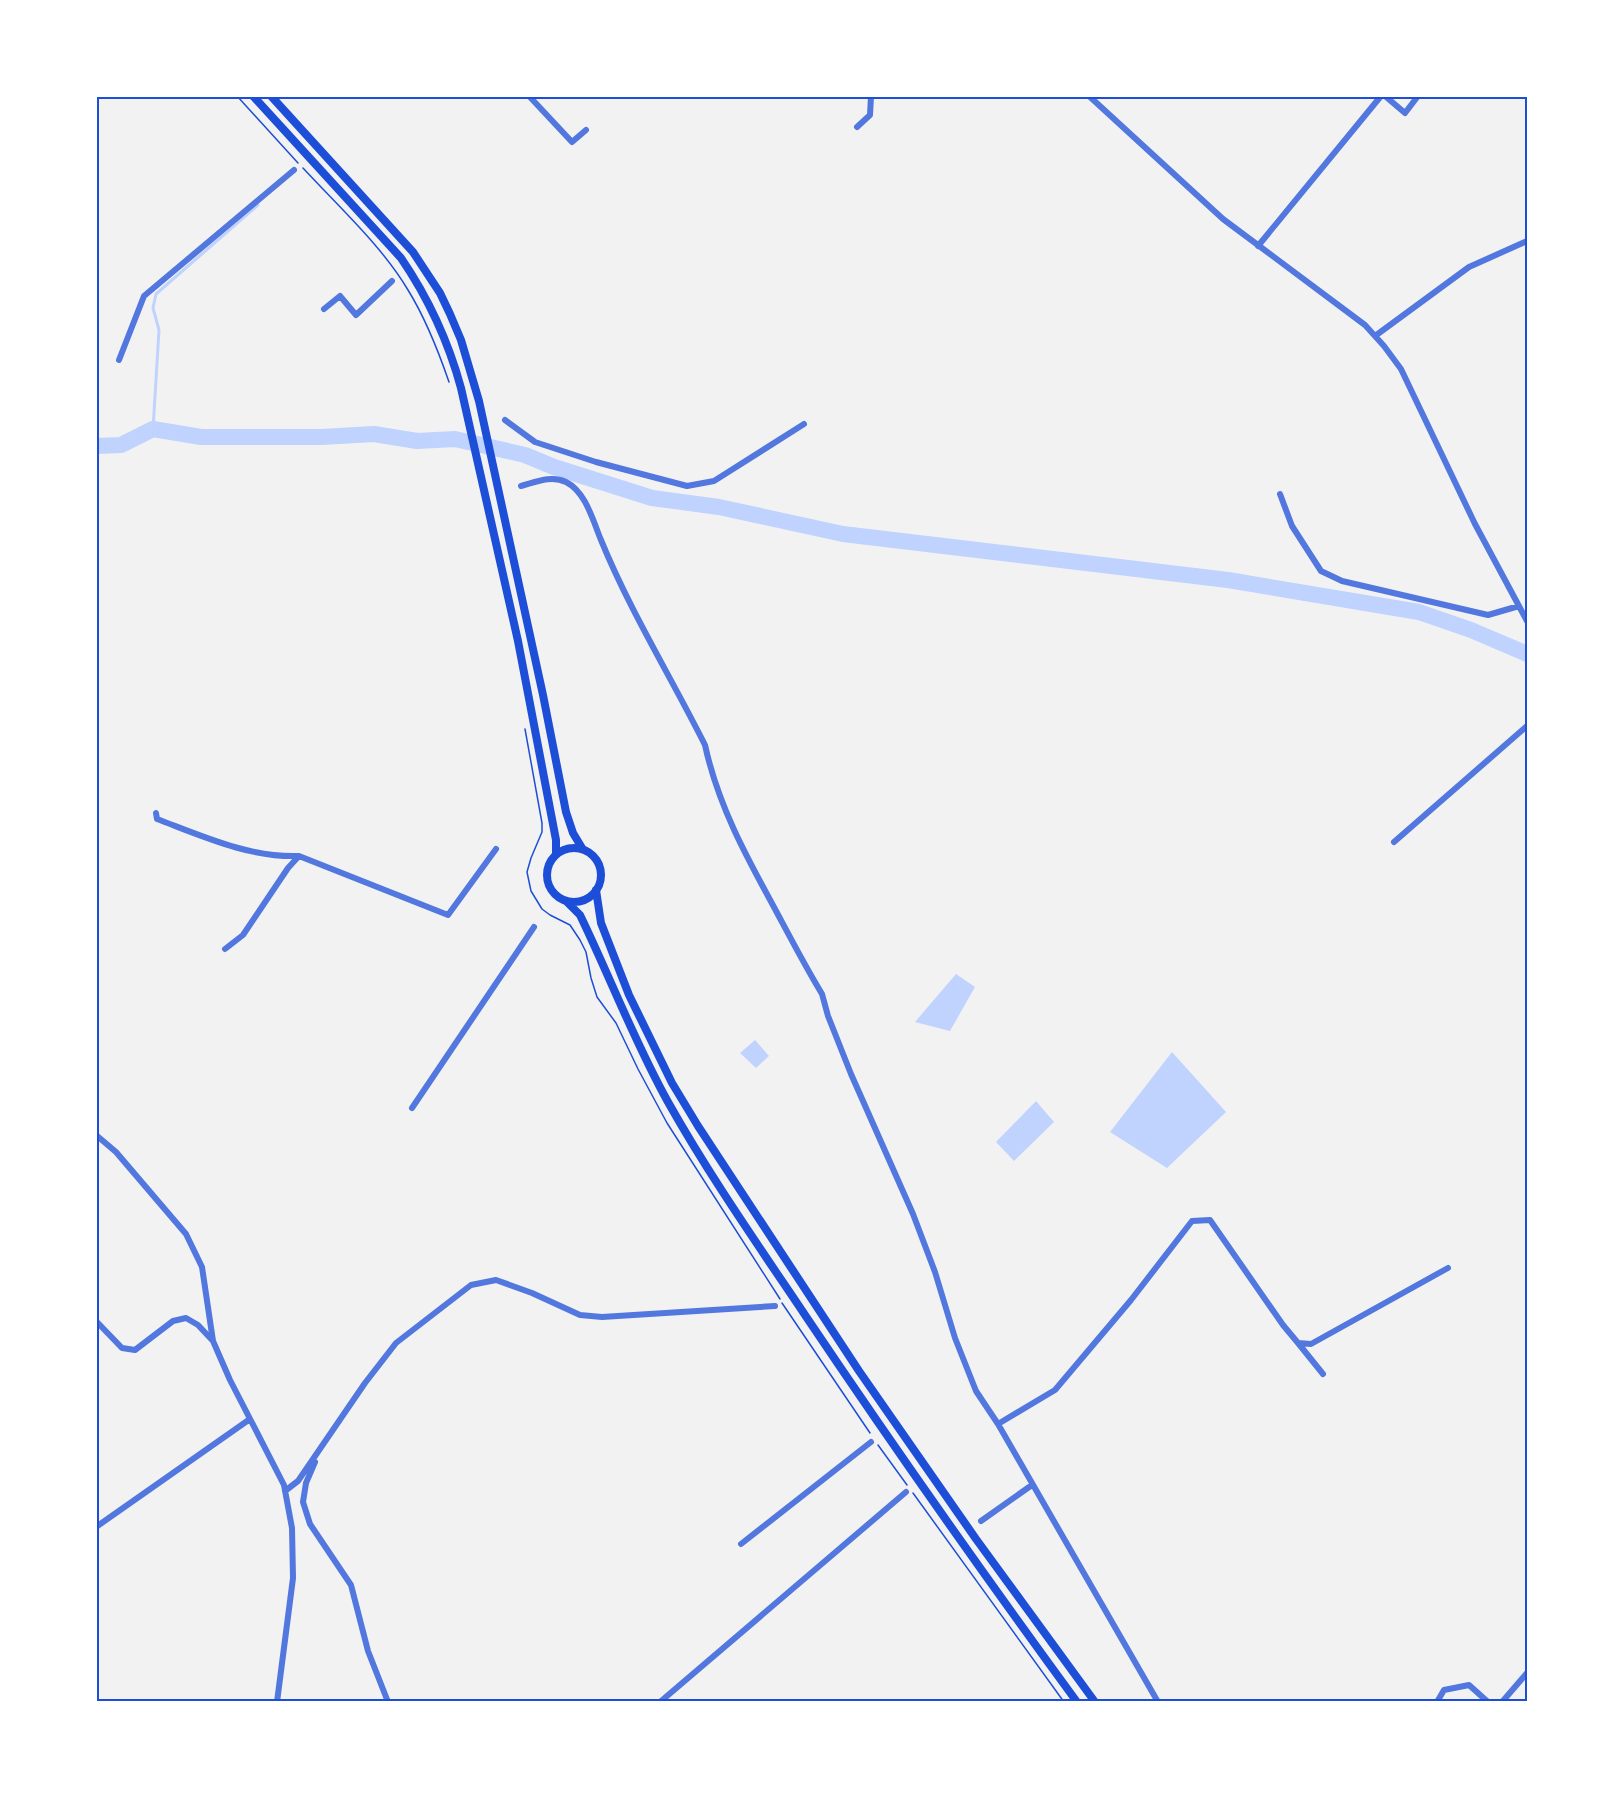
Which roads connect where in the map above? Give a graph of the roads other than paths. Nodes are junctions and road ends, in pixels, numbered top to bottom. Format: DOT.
graph roads {
  1 [pos="253,96"];
  2 [pos="271,96"];
  3 [pos="529,96"];
  4 [pos="871,96"];
  5 [pos="1091,96"];
  6 [pos="1383,96"];
  7 [pos="1418,96"];
  8 [pos="857,127"];
  9 [pos="586,130"];
  10 [pos="294,170"];
  11 [pos="1527,241"];
  12 [pos="1258,246"];
  13 [pos="392,281"];
  14 [pos="324,309"];
  15 [pos="1375,336"];
  16 [pos="119,360"];
  17 [pos="505,420"];
  18 [pos="804,424"];
  19 [pos="521,486"];
  20 [pos="1280,494"];
  21 [pos="1519,606"];
  22 [pos="1527,621"];
  23 [pos="1527,726"];
  24 [pos="156,813"];
  25 [pos="1394,842"];
  26 [pos="582,848"];
  27 [pos="496,849"];
  28 [pos="556,853"];
  29 [pos="299,856"];
  30 [pos="596,890"];
  31 [pos="566,901"];
  32 [pos="534,927"];
  33 [pos="225,949"];
  34 [pos="412,1108"];
  35 [pos="96,1135"];
  36 [pos="1448,1268"];
  37 [pos="775,1306"];
  38 [pos="96,1321"];
  39 [pos="213,1341"];
  40 [pos="1298,1342"];
  41 [pos="1323,1374"];
  42 [pos="250,1419"];
  43 [pos="998,1424"];
  44 [pos="871,1439"];
  45 [pos="321,1448"];
  46 [pos="1032,1485"];
  47 [pos="285,1491"];
  48 [pos="910,1493"];
  49 [pos="981,1521"];
  50 [pos="96,1527"];
  51 [pos="741,1544"];
  52 [pos="1527,1672"];
  53 [pos="277,1702"];
  54 [pos="388,1702"];
  55 [pos="660,1702"];
  56 [pos="1077,1702"];
  57 [pos="1095,1702"];
  58 [pos="1158,1702"];
  59 [pos="1437,1702"];
  60 [pos="1488,1702"];
  61 [pos="1502,1702"];
  1 -- 28 [label="main road"];
  2 -- 26 [label="main road"];
  3 -- 9 [label="street"];
  4 -- 8 [label="street"];
  5 -- 12 [label="street"];
  6 -- 7 [label="street"];
  6 -- 12 [label="street"];
  10 -- 16 [label="street"];
  11 -- 15 [label="street"];
  12 -- 15 [label="street"];
  13 -- 14 [label="street"];
  15 -- 21 [label="street"];
  17 -- 18 [label="street"];
  19 -- 43 [label="street"];
  20 -- 21 [label="street"];
  21 -- 22 [label="street"];
  23 -- 25 [label="street"];
  24 -- 29 [label="street"];
  26 -- 28 [label="main road"];
  26 -- 30 [label="main road"];
  27 -- 29 [label="street"];
  28 -- 31 [label="main road"];
  29 -- 33 [label="street"];
  30 -- 31 [label="main road"];
  30 -- 57 [label="main road"];
  31 -- 56 [label="main road"];
  32 -- 34 [label="street"];
  35 -- 39 [label="street"];
  36 -- 40 [label="street"];
  37 -- 45 [label="street"];
  38 -- 39 [label="street"];
  39 -- 42 [label="street"];
  40 -- 41 [label="street"];
  40 -- 43 [label="street"];
  42 -- 47 [label="street"];
  42 -- 50 [label="street"];
  43 -- 46 [label="street"];
  44 -- 51 [label="street"];
  45 -- 47 [label="street"];
  45 -- 54 [label="street"];
  46 -- 49 [label="street"];
  46 -- 58 [label="street"];
  47 -- 53 [label="street"];
  48 -- 55 [label="street"];
  52 -- 61 [label="street"];
  59 -- 60 [label="street"];
}
